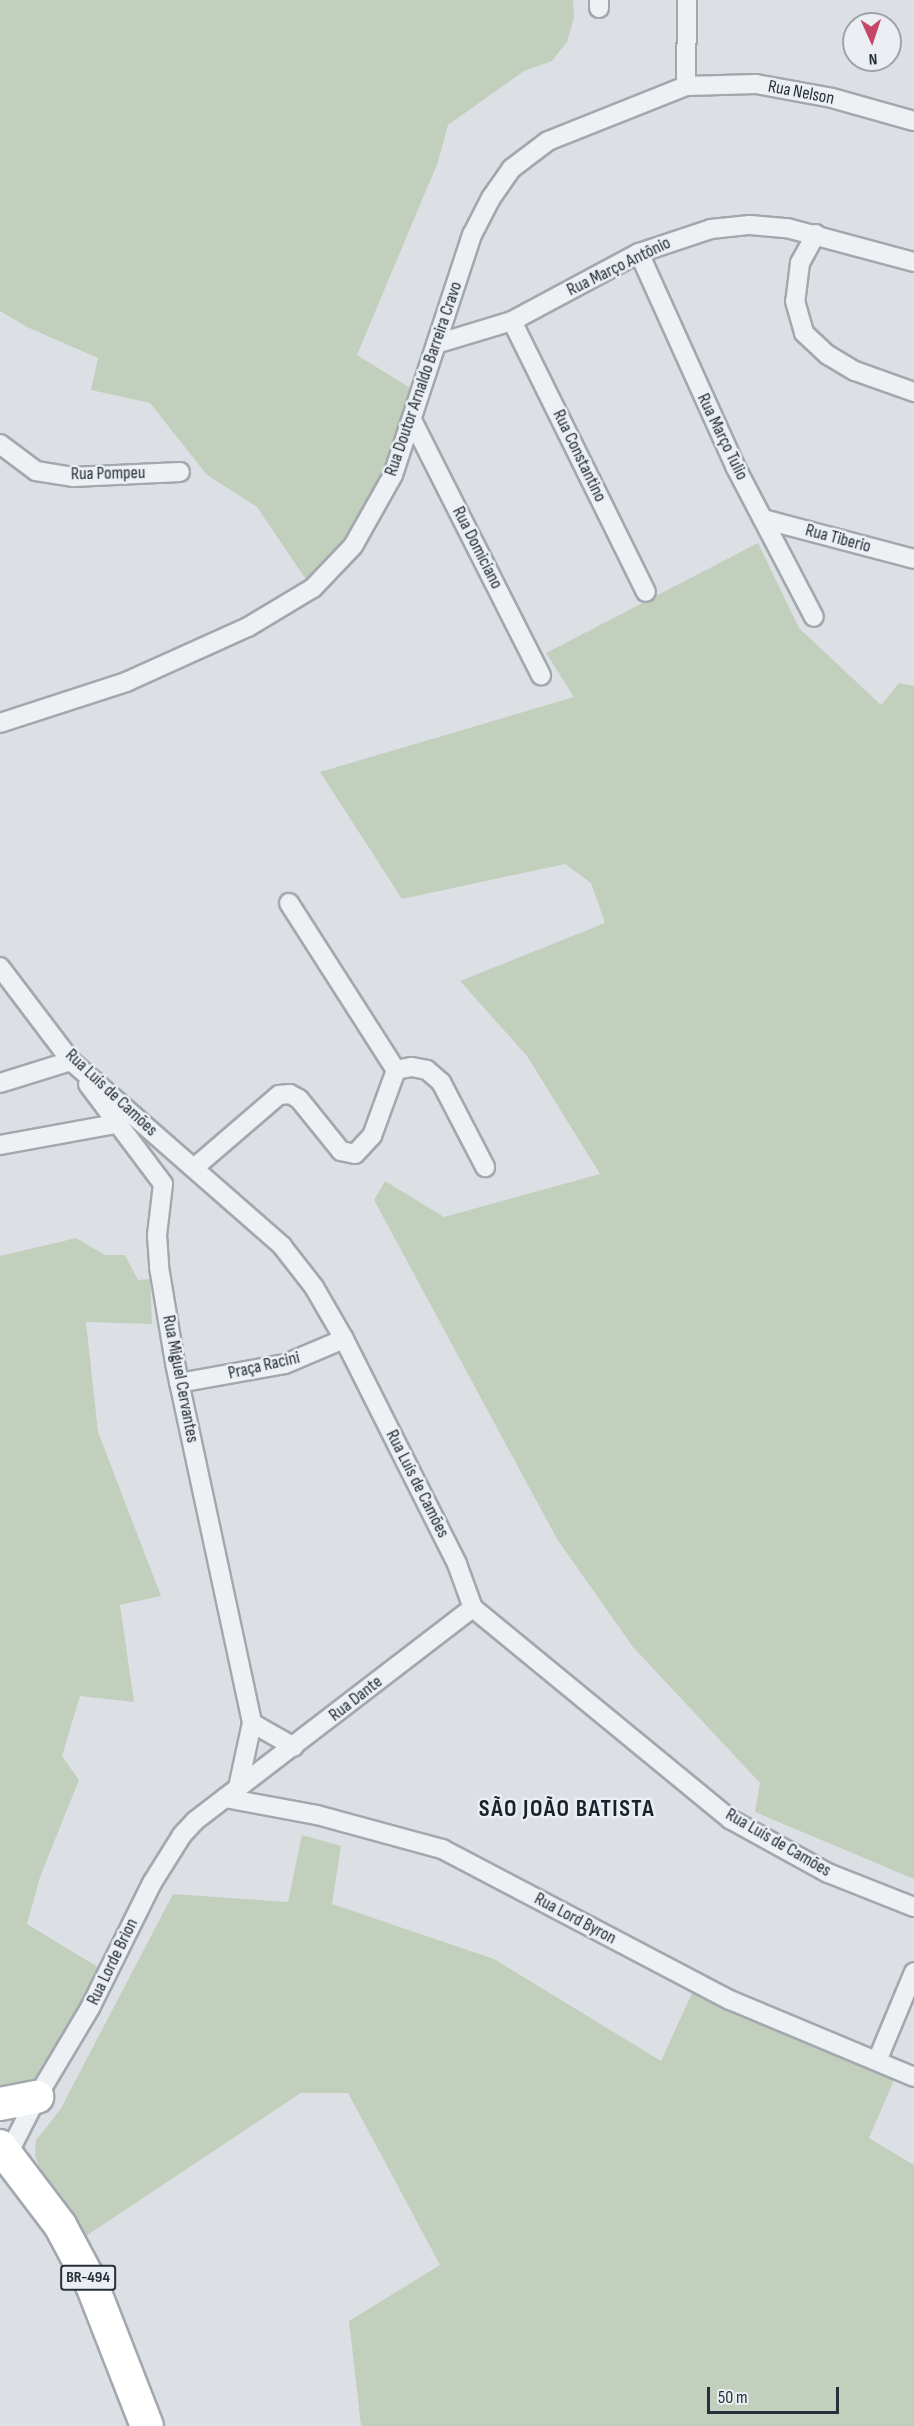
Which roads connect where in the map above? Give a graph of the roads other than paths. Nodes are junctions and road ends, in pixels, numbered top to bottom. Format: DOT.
graph roads {
  1 [pos="687,0"];
  2 [pos="686,86"];
  3 [pos="914,121"];
  4 [pos="816,234"];
  5 [pos="639,253"];
  6 [pos="914,262"];
  7 [pos="512,321"];
  8 [pos="436,344"];
  9 [pos="914,393"];
  10 [pos="413,422"];
  11 [pos="0,444"];
  12 [pos="0,459"];
  13 [pos="36,471"];
  14 [pos="180,472"];
  15 [pos="763,519"];
  16 [pos="914,559"];
  17 [pos="646,592"];
  18 [pos="814,617"];
  19 [pos="542,675"];
  20 [pos="0,723"];
  21 [pos="289,903"];
  22 [pos="0,967"];
  23 [pos="71,1060"];
  24 [pos="396,1070"];
  25 [pos="0,1083"];
  26 [pos="115,1124"];
  27 [pos="0,1145"];
  28 [pos="485,1167"];
  29 [pos="194,1168"];
  30 [pos="344,1339"];
  31 [pos="179,1383"];
  32 [pos="473,1608"];
  33 [pos="252,1723"];
  34 [pos="294,1747"];
  35 [pos="231,1793"];
  36 [pos="914,1907"];
  37 [pos="914,1972"];
  38 [pos="877,2061"];
  39 [pos="914,2077"];
  40 [pos="37,2097"];
  41 [pos="0,2104"];
  42 [pos="4,2150"];
  43 [pos="147,2426"];
  1 -- 2 [label="street"];
  2 -- 3 [label="street, Rua Nelson"];
  2 -- 8 [label="street, Rua Doutor Arnaldo Barreira Cravo"];
  4 -- 5 [label="street, Rua Março Antônio"];
  4 -- 6 [label="street, Rua Março Antônio"];
  4 -- 9 [label="street"];
  5 -- 7 [label="street, Rua Março Antônio"];
  5 -- 15 [label="street, Rua Março Tulio"];
  7 -- 8 [label="street, Rua Março Antônio"];
  7 -- 17 [label="street, Rua Constantino"];
  8 -- 10 [label="street, Rua Doutor Arnaldo Barreira Cravo"];
  10 -- 19 [label="street, Rua Domiciano"];
  10 -- 20 [label="street, Rua Doutor Arnaldo Barreira Cravo"];
  11 -- 13 [label="street, Rua Pompeu"];
  12 -- 13 [label="street, Rua Pompeu"];
  13 -- 14 [label="street, Rua Pompeu"];
  15 -- 16 [label="street, Rua Tiberio"];
  15 -- 18 [label="street, Rua Março Tulio"];
  21 -- 24 [label="street"];
  22 -- 23 [label="street, Rua Luís de Camões"];
  23 -- 25 [label="street"];
  23 -- 26 [label="street, Rua Miguel Cervantes"];
  23 -- 29 [label="street, Rua Luís de Camões"];
  24 -- 28 [label="street"];
  24 -- 29 [label="street"];
  26 -- 27 [label="street"];
  26 -- 31 [label="street, Rua Miguel Cervantes"];
  29 -- 30 [label="street, Rua Luís de Camões"];
  30 -- 31 [label="street, Praça Racini"];
  30 -- 32 [label="street, Rua Luís de Camões"];
  31 -- 33 [label="street, Rua Miguel Cervantes"];
  32 -- 34 [label="street, Rua Dante"];
  32 -- 36 [label="street, Rua Luís de Camões"];
  33 -- 34 [label="street"];
  33 -- 35 [label="street, Rua Miguel Cervantes"];
  34 -- 35 [label="street, Rua Dante"];
  35 -- 38 [label="street, Rua Lord Byron"];
  35 -- 40 [label="street, Rua Lorde Brion"];
  37 -- 38 [label="street"];
  38 -- 39 [label="street, Rua Lord Byron"];
  40 -- 41 [label="highway"];
  40 -- 42 [label="street, Rua Lorde Brion"];
  42 -- 43 [label="highway, BR-494"];
}
